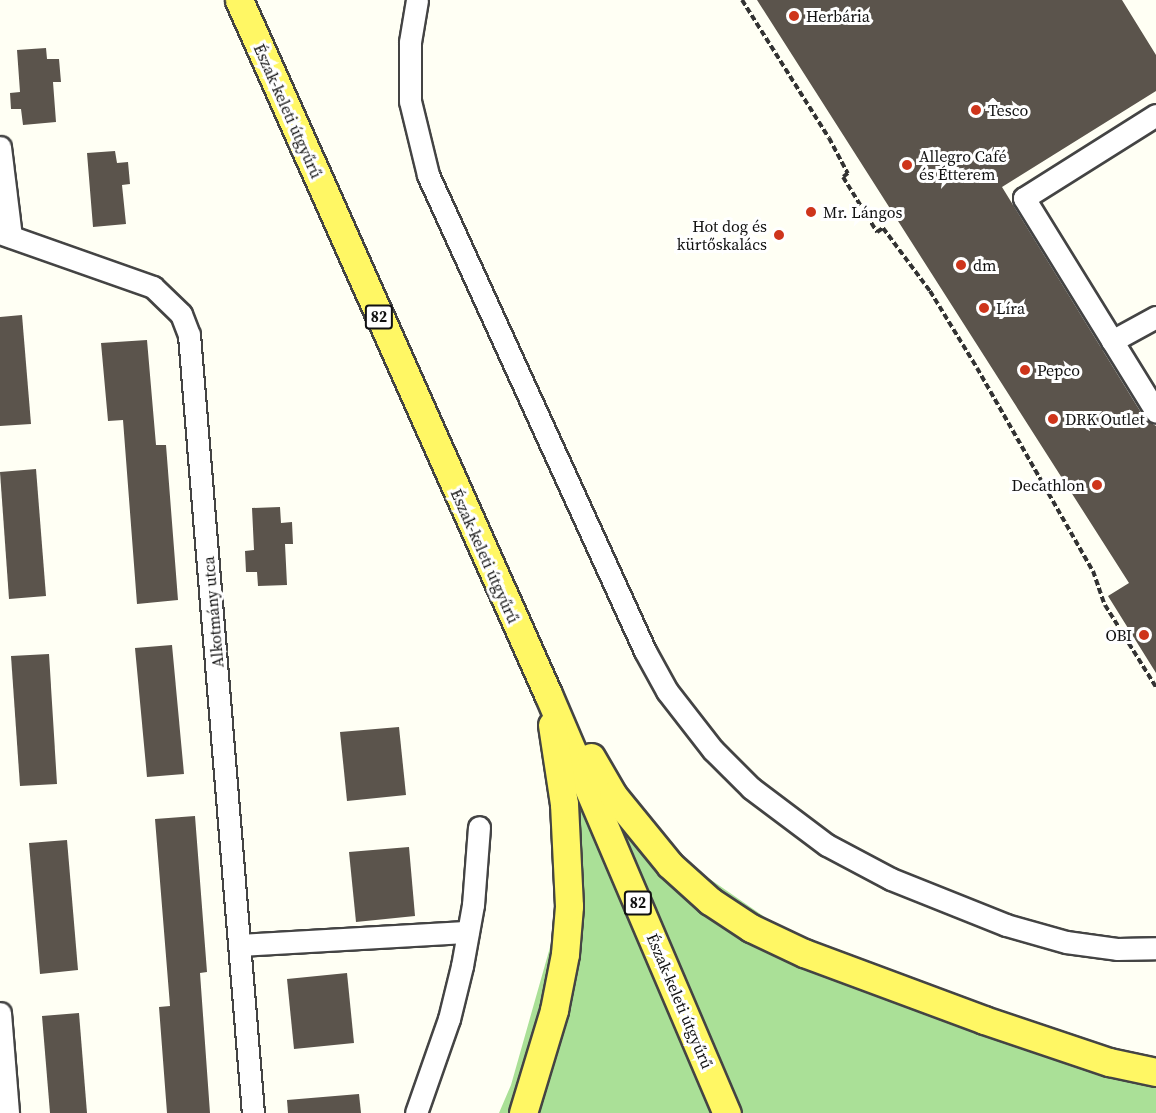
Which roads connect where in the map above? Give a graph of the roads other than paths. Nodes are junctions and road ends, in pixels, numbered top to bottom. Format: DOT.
graph roads {
  1 [pos="239,0"];
  2 [pos="417,0"];
  3 [pos="1156,115"];
  4 [pos="0,147"];
  5 [pos="5,235"];
  6 [pos="1156,317"];
  7 [pos="1112,341"];
  8 [pos="1156,412"];
  9 [pos="548,694"];
  10 [pos="479,827"];
  11 [pos="468,932"];
  12 [pos="241,945"];
  13 [pos="1156,948"];
  14 [pos="0,1016"];
  15 [pos="1156,1072"];
  16 [pos="8,1113"];
  17 [pos="253,1113"];
  18 [pos="416,1113"];
  19 [pos="523,1113"];
  20 [pos="727,1113"];
  1 -- 9 [label="main road, Észak-keleti útgyűrű / 82"];
  2 -- 13 [label="street"];
  3 -- 7 [label="street"];
  4 -- 5 [label="street"];
  5 -- 12 [label="street, Alkotmány utca"];
  6 -- 7 [label="street"];
  7 -- 8 [label="street"];
  9 -- 15 [label="main road"];
  9 -- 19 [label="main road"];
  9 -- 20 [label="main road, Észak-keleti útgyűrű / 82"];
  10 -- 11 [label="street"];
  11 -- 12 [label="street"];
  11 -- 18 [label="street"];
  12 -- 17 [label="street, Alkotmány utca"];
  14 -- 16 [label="street"];
}
